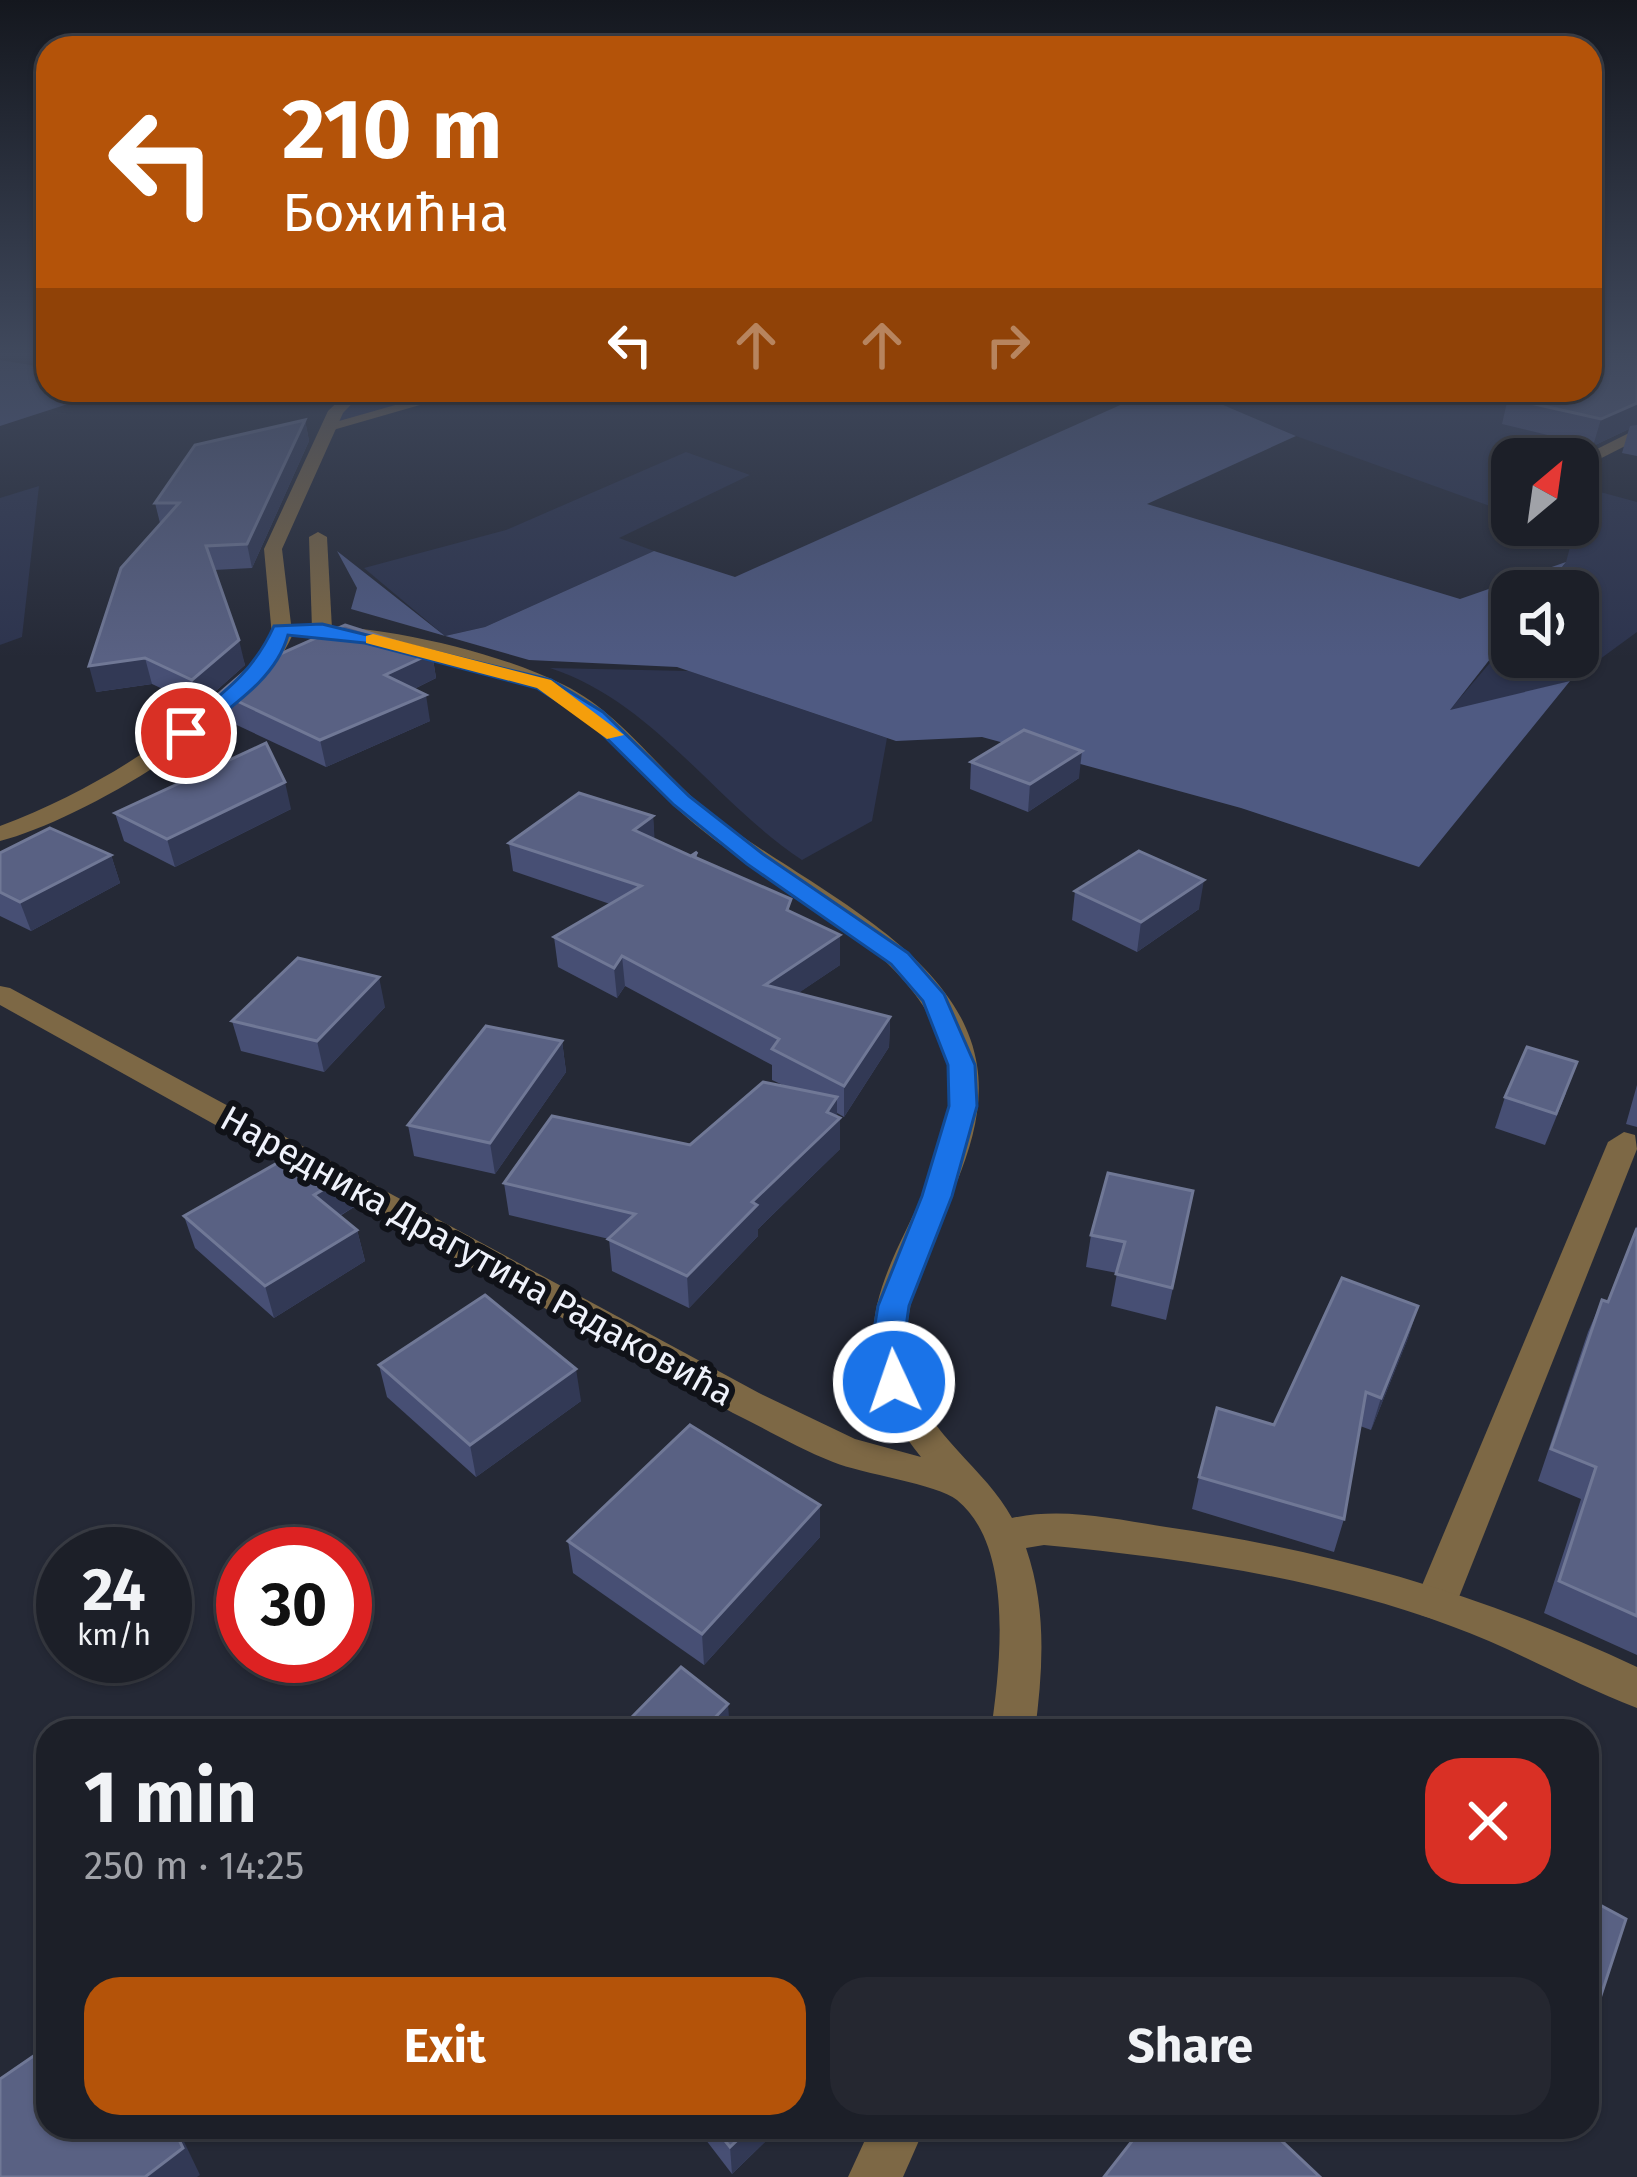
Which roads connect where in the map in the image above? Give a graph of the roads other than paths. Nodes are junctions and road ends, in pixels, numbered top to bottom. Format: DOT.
graph roads {
  1 [pos="319,455"];
  2 [pos="318,537"];
  3 [pos="322,629"];
  4 [pos="281,630"];
  5 [pos="4,828"];
  6 [pos="0,994"];
  7 [pos="1624,1142"];
  8 [pos="967,1486"];
  9 [pos="1003,1537"];
  10 [pos="1436,1602"];
  11 [pos="1637,1688"];
  12 [pos="1015,1719"];
  13 [pos="893,2139"];
  14 [pos="875,2177"];
  1 -- 4 [label="street"];
  2 -- 3 [label="street"];
  3 -- 4 [label="street"];
  3 -- 8 [label="street"];
  4 -- 5 [label="street"];
  6 -- 8 [label="street, Наредника Драгутина Радаковића"];
  7 -- 10 [label="street"];
  8 -- 9 [label="street"];
  9 -- 10 [label="street"];
  9 -- 12 [label="street"];
  10 -- 11 [label="street"];
  13 -- 14 [label="street"];
}
